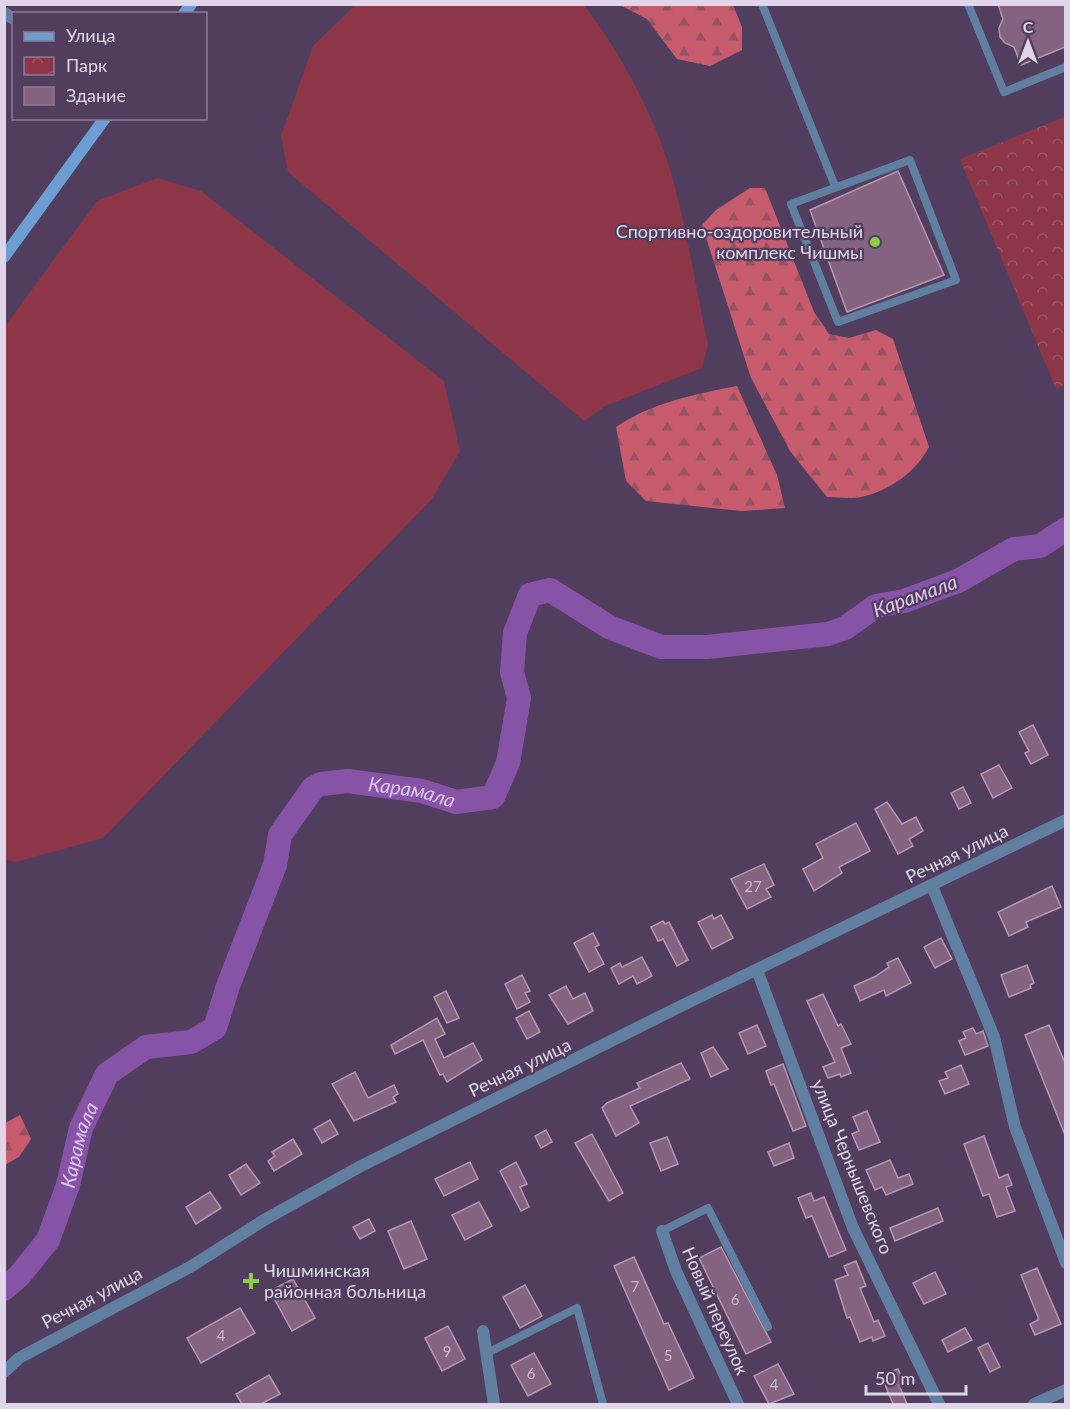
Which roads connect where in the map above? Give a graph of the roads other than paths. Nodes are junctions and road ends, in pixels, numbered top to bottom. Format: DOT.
graph roads {
  1 [pos="762,4"];
  2 [pos="968,4"];
  3 [pos="1065,67"];
  4 [pos="104,120"];
  5 [pos="835,186"];
  6 [pos="4,257"];
  7 [pos="1065,820"];
  8 [pos="932,886"];
  9 [pos="757,970"];
  10 [pos="662,1231"];
  11 [pos="1065,1263"];
  12 [pos="768,1327"];
  13 [pos="483,1331"];
  14 [pos="486,1353"];
  15 [pos="4,1372"];
  16 [pos="1065,1390"];
  17 [pos="494,1404"];
  18 [pos="603,1404"];
  19 [pos="738,1404"];
  20 [pos="939,1404"];
  21 [pos="1034,1404"];
  1 -- 5 [label="lane"];
  2 -- 3 [label="lane"];
  4 -- 6 [label="street"];
  5 -- 5 [label="lane"];
  7 -- 8 [label="street, Речная улица"];
  8 -- 9 [label="street, Речная улица"];
  8 -- 11 [label="street"];
  9 -- 15 [label="street, Речная улица"];
  9 -- 20 [label="street, улица Чернышевского"];
  10 -- 12 [label="lane"];
  10 -- 19 [label="street, Новый переулок"];
  13 -- 14 [label="street"];
  14 -- 17 [label="street"];
  14 -- 18 [label="lane"];
  16 -- 21 [label="street"];
}
